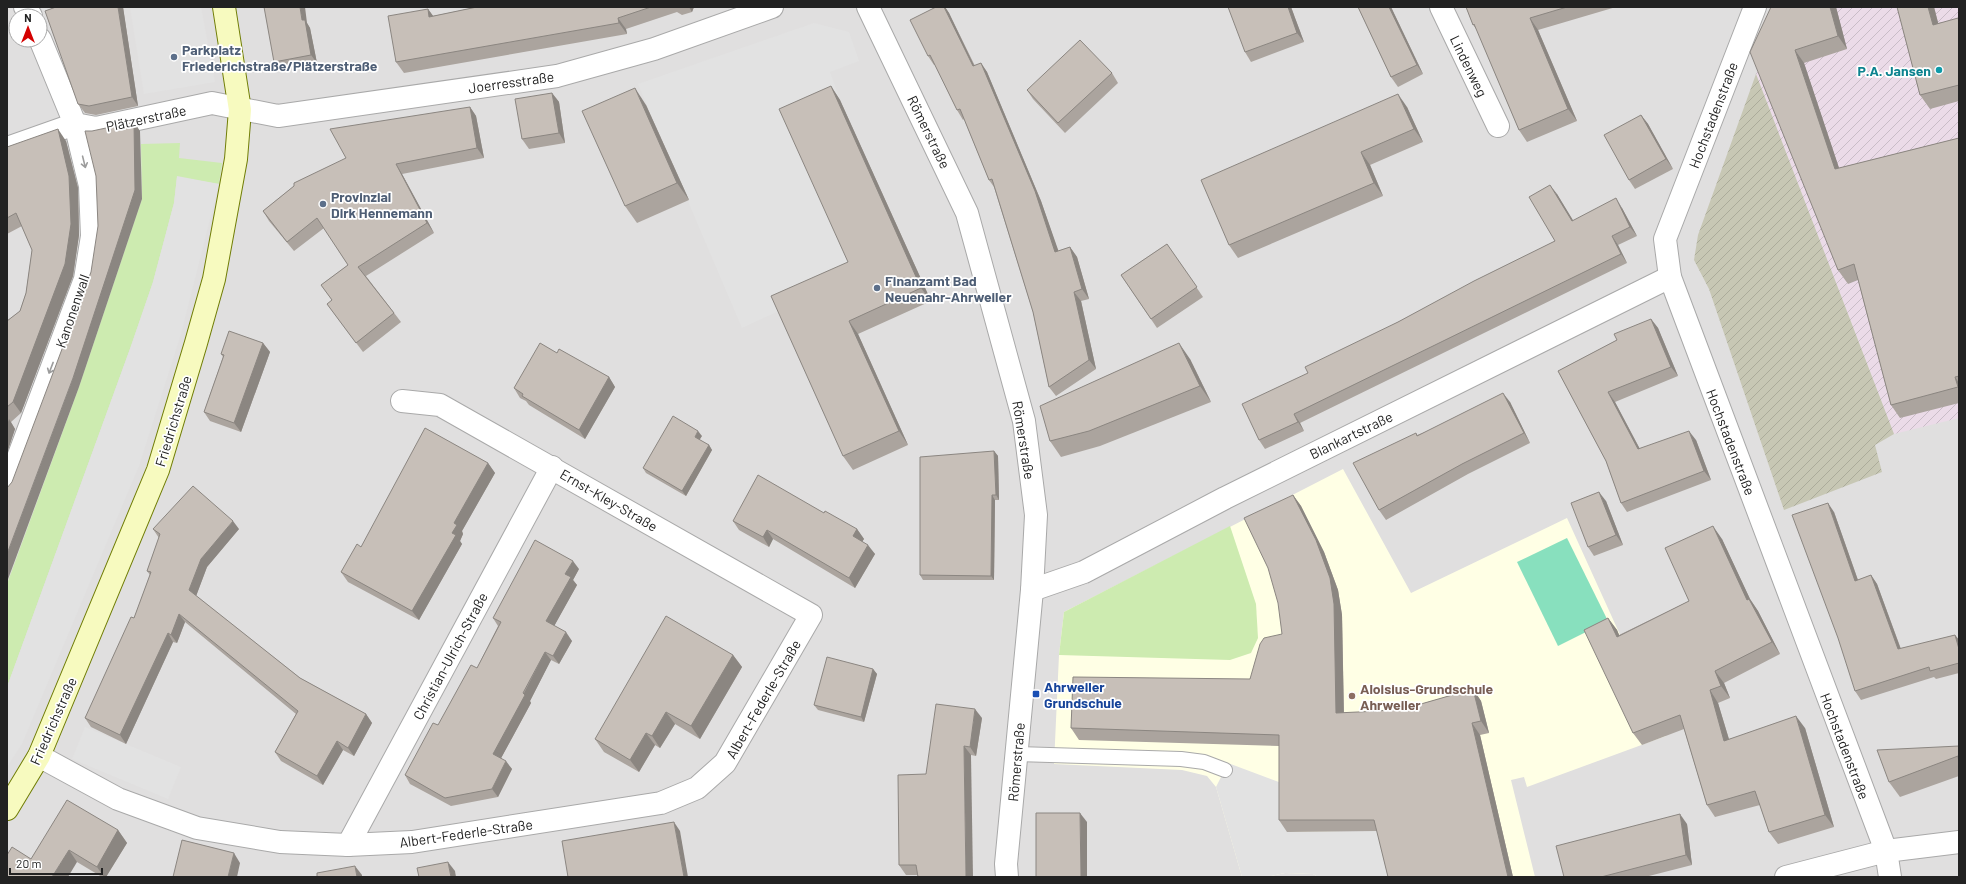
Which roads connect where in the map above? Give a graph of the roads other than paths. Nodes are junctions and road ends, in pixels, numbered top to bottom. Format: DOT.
graph roads {
  1 [pos="224,7"];
  2 [pos="772,7"];
  3 [pos="868,7"];
  4 [pos="1441,7"];
  5 [pos="1755,7"];
  6 [pos="44,48"];
  7 [pos="240,110"];
  8 [pos="75,124"];
  9 [pos="1498,126"];
  10 [pos="7,148"];
  11 [pos="1670,277"];
  12 [pos="402,401"];
  13 [pos="552,467"];
  14 [pos="7,487"];
  15 [pos="1032,590"];
  16 [pos="811,615"];
  17 [pos="1017,754"];
  18 [pos="40,756"];
  19 [pos="1225,770"];
  20 [pos="7,809"];
  21 [pos="1959,842"];
  22 [pos="348,845"];
  23 [pos="1886,851"];
  24 [pos="1007,877"];
  25 [pos="1786,877"];
  26 [pos="1890,877"];
  1 -- 7 [label="main road, Friedrichstraße"];
  2 -- 7 [label="street, Joerresstraße"];
  3 -- 15 [label="street, Römerstraße"];
  4 -- 9 [label="street, Lindenweg"];
  5 -- 11 [label="street, Hochstadenstraße"];
  6 -- 8 [label="street, Kanonenwall"];
  7 -- 8 [label="street, Plätzerstraße"];
  7 -- 18 [label="main road, Friedrichstraße"];
  8 -- 10 [label="street"];
  8 -- 14 [label="street, Kanonenwall, one-way"];
  11 -- 15 [label="street, Blankartstraße"];
  11 -- 23 [label="street, Hochstadenstraße"];
  12 -- 13 [label="street, Ernst-Kley-Straße"];
  13 -- 16 [label="street, Ernst-Kley-Straße"];
  13 -- 22 [label="street, Christian-Ulrich-Straße"];
  15 -- 17 [label="street, Römerstraße"];
  16 -- 22 [label="street, Albert-Federle-Straße"];
  17 -- 19 [label="lane"];
  17 -- 24 [label="street, Römerstraße"];
  18 -- 20 [label="main road, Friedrichstraße"];
  18 -- 22 [label="street, Albert-Federle-Straße"];
  21 -- 23 [label="street"];
  23 -- 25 [label="street"];
  23 -- 26 [label="street, Hochstadenstraße"];
}
